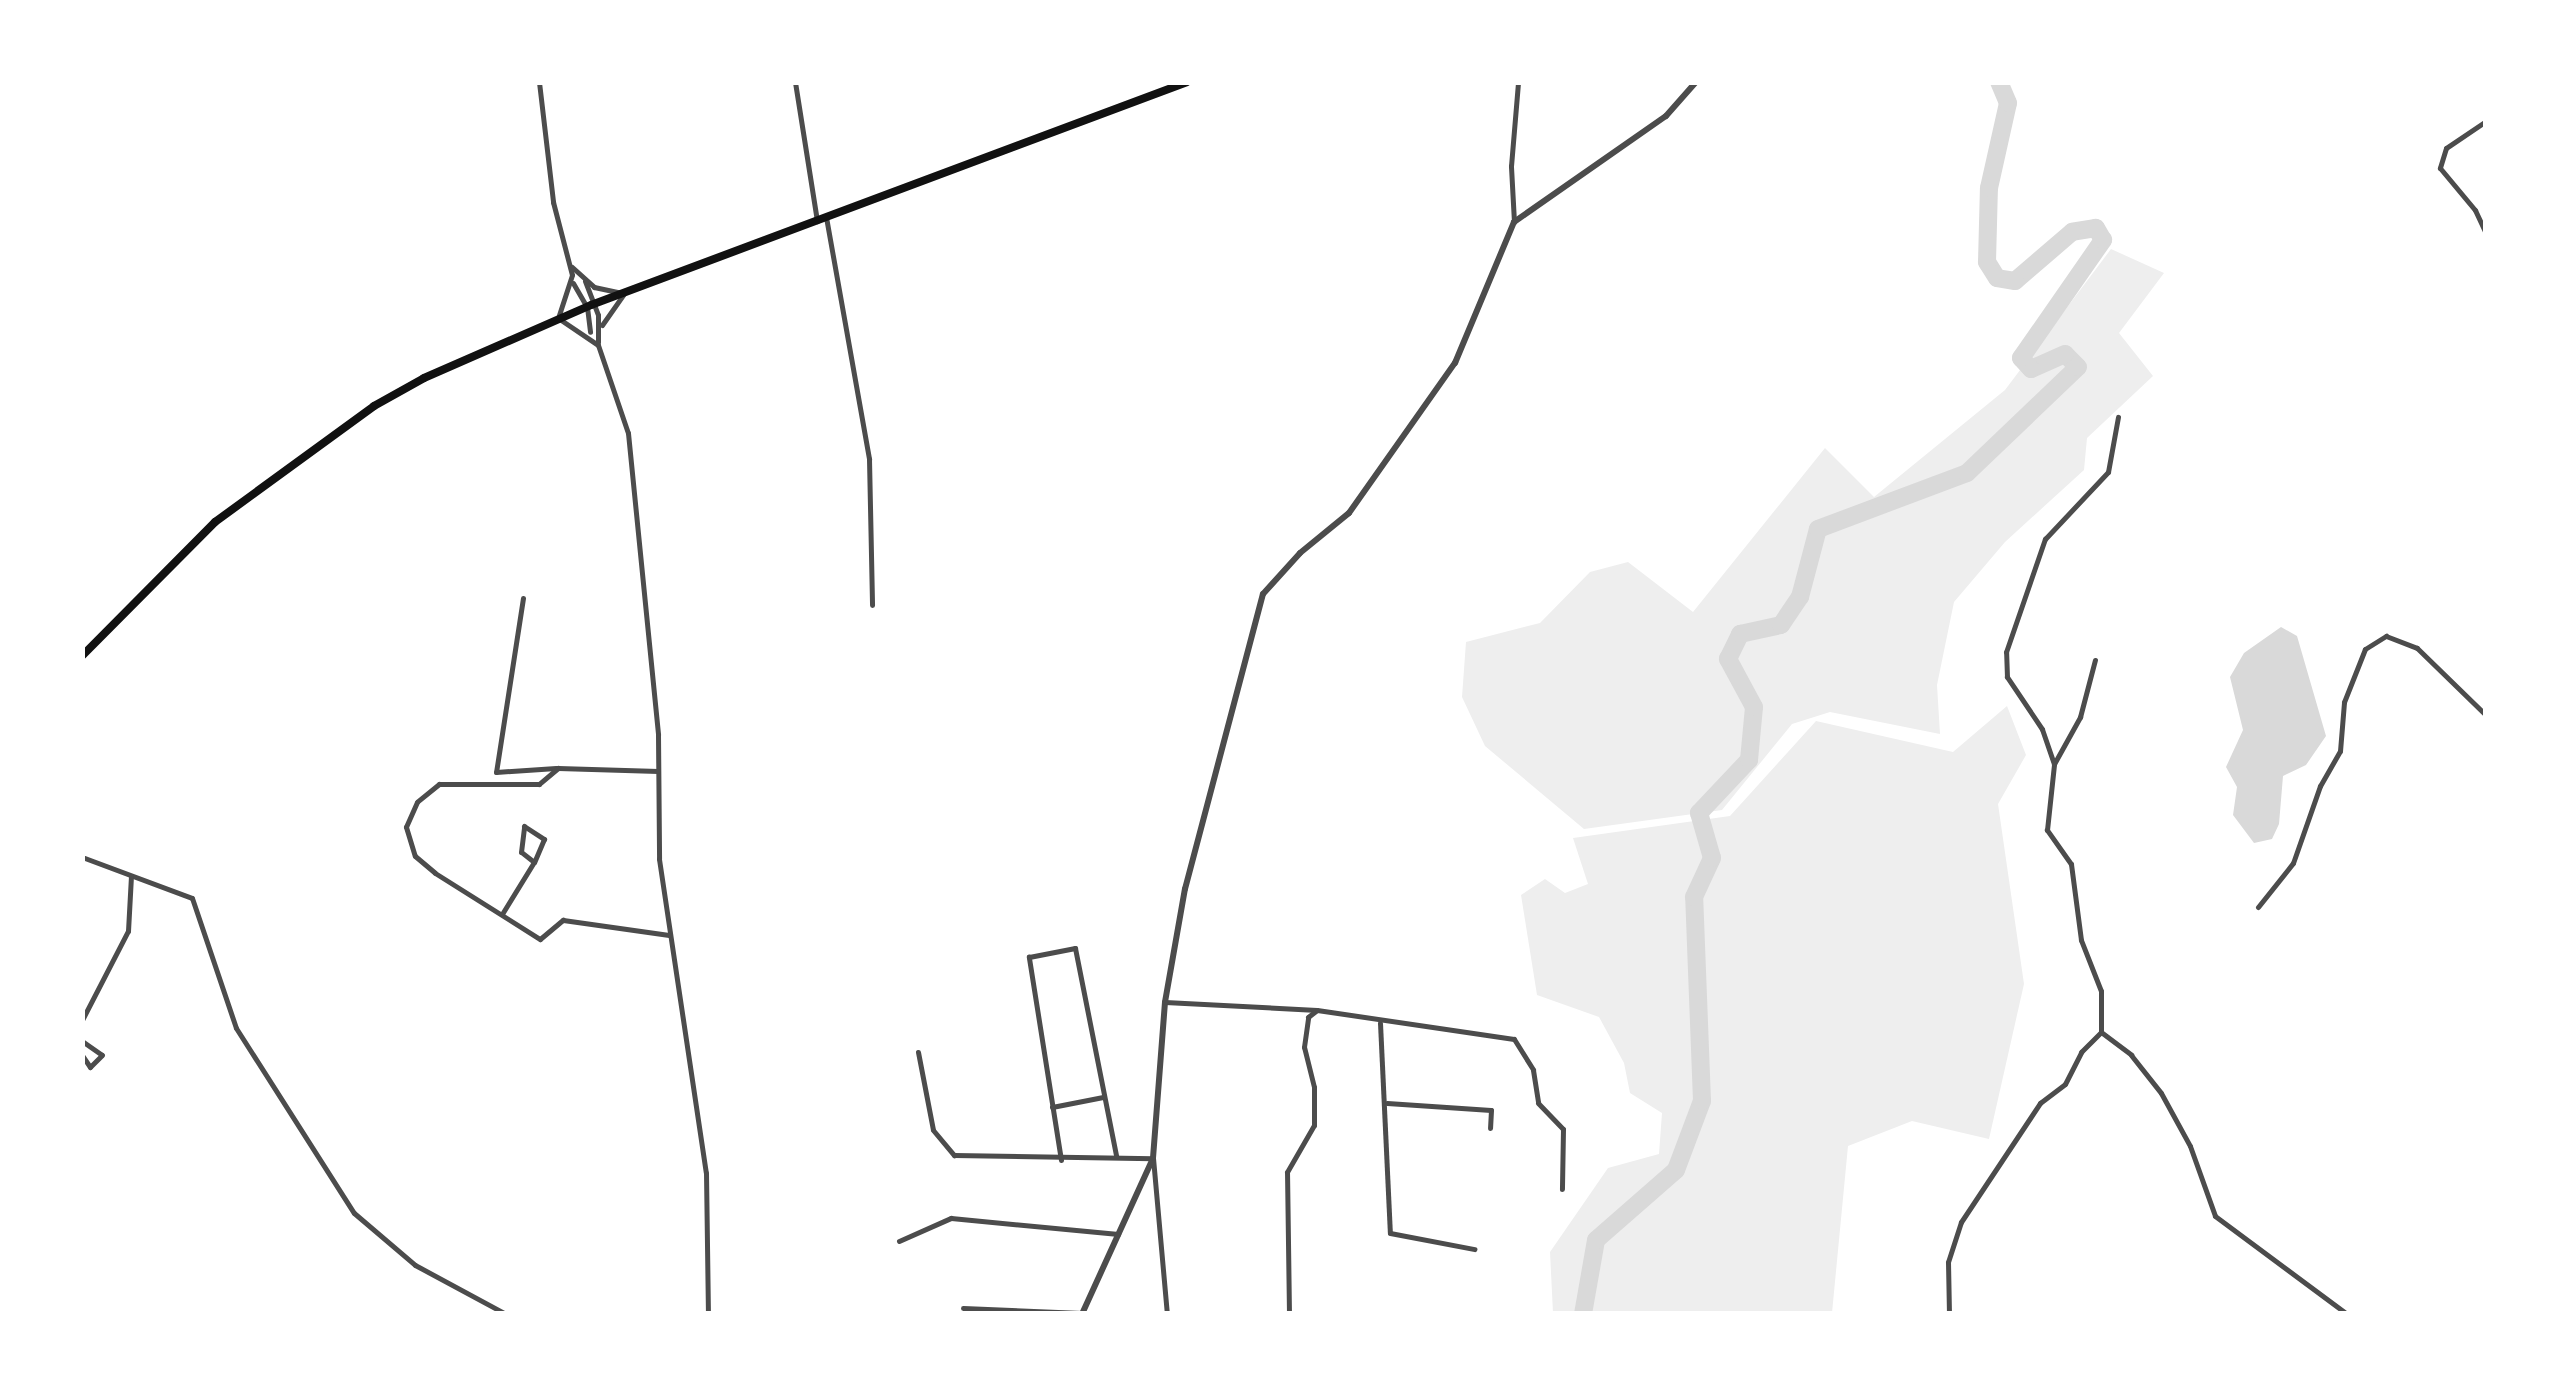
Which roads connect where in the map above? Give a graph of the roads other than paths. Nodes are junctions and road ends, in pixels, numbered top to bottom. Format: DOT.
graph roads {
  1 [pos="539,82"];
  2 [pos="795,82"];
  3 [pos="1187,82"];
  4 [pos="1518,82"];
  5 [pos="1696,82"];
  6 [pos="2486,121"];
  7 [pos="822,219"];
  8 [pos="1514,222"];
  9 [pos="2486,234"];
  10 [pos="570,265"];
  11 [pos="572,280"];
  12 [pos="585,282"];
  13 [pos="626,292"];
  14 [pos="589,306"];
  15 [pos="558,318"];
  16 [pos="600,329"];
  17 [pos="592,338"];
  18 [pos="598,345"];
  19 [pos="2118,417"];
  20 [pos="523,598"];
  21 [pos="872,605"];
  22 [pos="82,656"];
  23 [pos="2094,660"];
  24 [pos="2486,714"];
  25 [pos="2054,764"];
  26 [pos="558,768"];
  27 [pos="658,771"];
  28 [pos="82,857"];
  29 [pos="534,862"];
  30 [pos="131,876"];
  31 [pos="2258,907"];
  32 [pos="502,915"];
  33 [pos="668,935"];
  34 [pos="1165,1002"];
  35 [pos="1316,1010"];
  36 [pos="82,1020"];
  37 [pos="1380,1023"];
  38 [pos="2101,1032"];
  39 [pos="82,1041"];
  40 [pos="918,1052"];
  41 [pos="82,1055"];
  42 [pos="1103,1097"];
  43 [pos="1388,1103"];
  44 [pos="1052,1106"];
  45 [pos="1490,1128"];
  46 [pos="1116,1156"];
  47 [pos="1153,1158"];
  48 [pos="1062,1160"];
  49 [pos="1562,1189"];
  50 [pos="1118,1234"];
  51 [pos="899,1241"];
  52 [pos="1474,1249"];
  53 [pos="963,1308"];
  54 [pos="1004,1312"];
  55 [pos="1082,1313"];
  56 [pos="506,1314"];
  57 [pos="708,1314"];
  58 [pos="1168,1314"];
  59 [pos="1288,1314"];
  60 [pos="1948,1314"];
  61 [pos="2347,1314"];
  1 -- 10 [label="street"];
  2 -- 7 [label="street"];
  3 -- 7 [label="main road"];
  4 -- 8 [label="street"];
  5 -- 8 [label="street"];
  6 -- 9 [label="street"];
  7 -- 13 [label="main road"];
  7 -- 21 [label="street"];
  8 -- 34 [label="street"];
  10 -- 11 [label="street"];
  10 -- 12 [label="street"];
  11 -- 14 [label="street"];
  11 -- 15 [label="street"];
  12 -- 13 [label="street"];
  12 -- 14 [label="street"];
  13 -- 14 [label="main road"];
  13 -- 16 [label="street"];
  14 -- 15 [label="main road"];
  14 -- 16 [label="street"];
  14 -- 17 [label="street"];
  15 -- 17 [label="street"];
  15 -- 22 [label="main road"];
  16 -- 18 [label="street"];
  17 -- 18 [label="street"];
  18 -- 27 [label="street"];
  19 -- 25 [label="street"];
  20 -- 26 [label="street"];
  23 -- 25 [label="street"];
  24 -- 31 [label="street"];
  25 -- 38 [label="street"];
  26 -- 27 [label="street"];
  26 -- 32 [label="street"];
  27 -- 33 [label="street"];
  28 -- 30 [label="street"];
  29 -- 29 [label="street"];
  29 -- 32 [label="street"];
  30 -- 36 [label="street"];
  30 -- 56 [label="street"];
  32 -- 33 [label="street"];
  33 -- 57 [label="street"];
  34 -- 35 [label="street"];
  34 -- 47 [label="street"];
  35 -- 37 [label="street"];
  35 -- 59 [label="street"];
  37 -- 43 [label="street"];
  37 -- 49 [label="street"];
  38 -- 60 [label="street"];
  38 -- 61 [label="street"];
  39 -- 41 [label="street"];
  40 -- 48 [label="street"];
  42 -- 44 [label="street"];
  42 -- 44 [label="street"];
  42 -- 46 [label="street"];
  43 -- 45 [label="street"];
  43 -- 52 [label="street"];
  44 -- 48 [label="street"];
  46 -- 47 [label="street"];
  46 -- 48 [label="street"];
  47 -- 50 [label="street"];
  47 -- 58 [label="street"];
  50 -- 51 [label="street"];
  50 -- 55 [label="street"];
  53 -- 54 [label="street"];
  54 -- 55 [label="street"];
}
